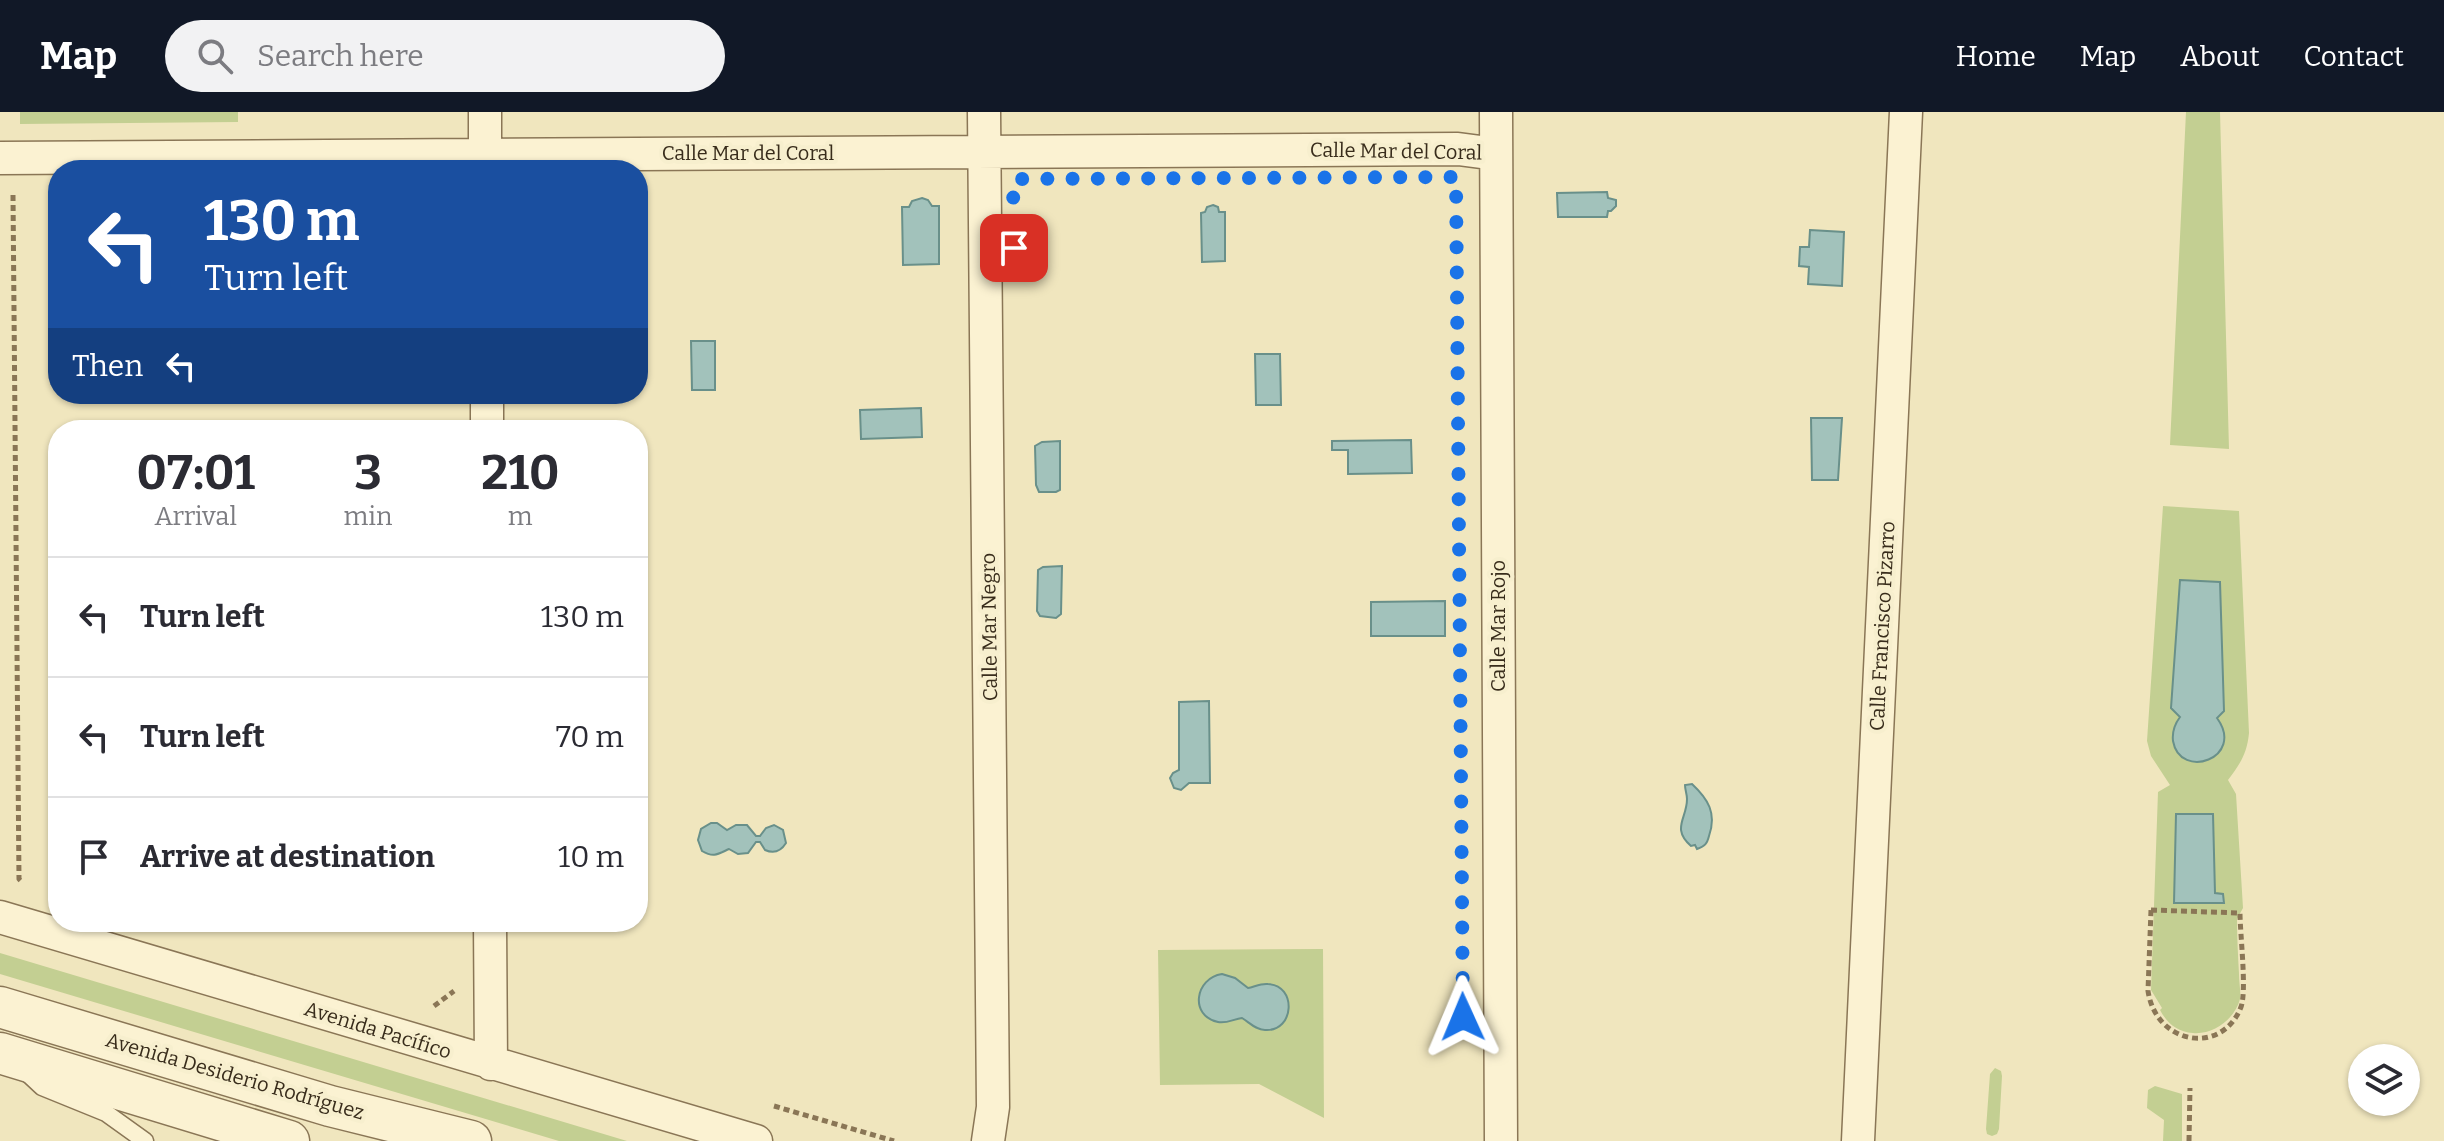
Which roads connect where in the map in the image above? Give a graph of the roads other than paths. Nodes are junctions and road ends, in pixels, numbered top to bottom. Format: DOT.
graph roads {
  1 [pos="485,112"];
  2 [pos="984,112"];
  3 [pos="1496,112"];
  4 [pos="1906,112"];
  5 [pos="985,151"];
  6 [pos="1496,154"];
  7 [pos="0,158"];
  8 [pos="242,160"];
  9 [pos="485,160"];
  10 [pos="576,160"];
  11 [pos="0,917"];
  12 [pos="48,931"];
  13 [pos="50,932"];
  14 [pos="490,932"];
  15 [pos="0,1007"];
  16 [pos="4,1054"];
  17 [pos="491,1064"];
  18 [pos="145,1141"];
  19 [pos="289,1141"];
  20 [pos="471,1141"];
  21 [pos="756,1141"];
  22 [pos="988,1141"];
  23 [pos="1501,1141"];
  24 [pos="1858,1141"];
  1 -- 9 [label="street"];
  2 -- 5 [label="street, Calle Mar Negro"];
  3 -- 6 [label="street, Calle Mar Rojo"];
  4 -- 24 [label="street, Calle Francisco Pizarro"];
  5 -- 6 [label="street, Calle Mar del Coral"];
  5 -- 10 [label="street, Calle Mar del Coral"];
  5 -- 22 [label="street, Calle Mar Negro"];
  6 -- 23 [label="street, Calle Mar Rojo"];
  7 -- 8 [label="street, Calle Mar del Coral"];
  11 -- 12 [label="street, Avenida Pacífico"];
  13 -- 17 [label="street, Avenida Pacífico"];
  14 -- 17 [label="street"];
  15 -- 20 [label="street, Avenida Desiderio Rodríguez"];
  16 -- 18 [label="lane"];
  16 -- 19 [label="street"];
  17 -- 21 [label="street, Avenida Pacífico"];
}
